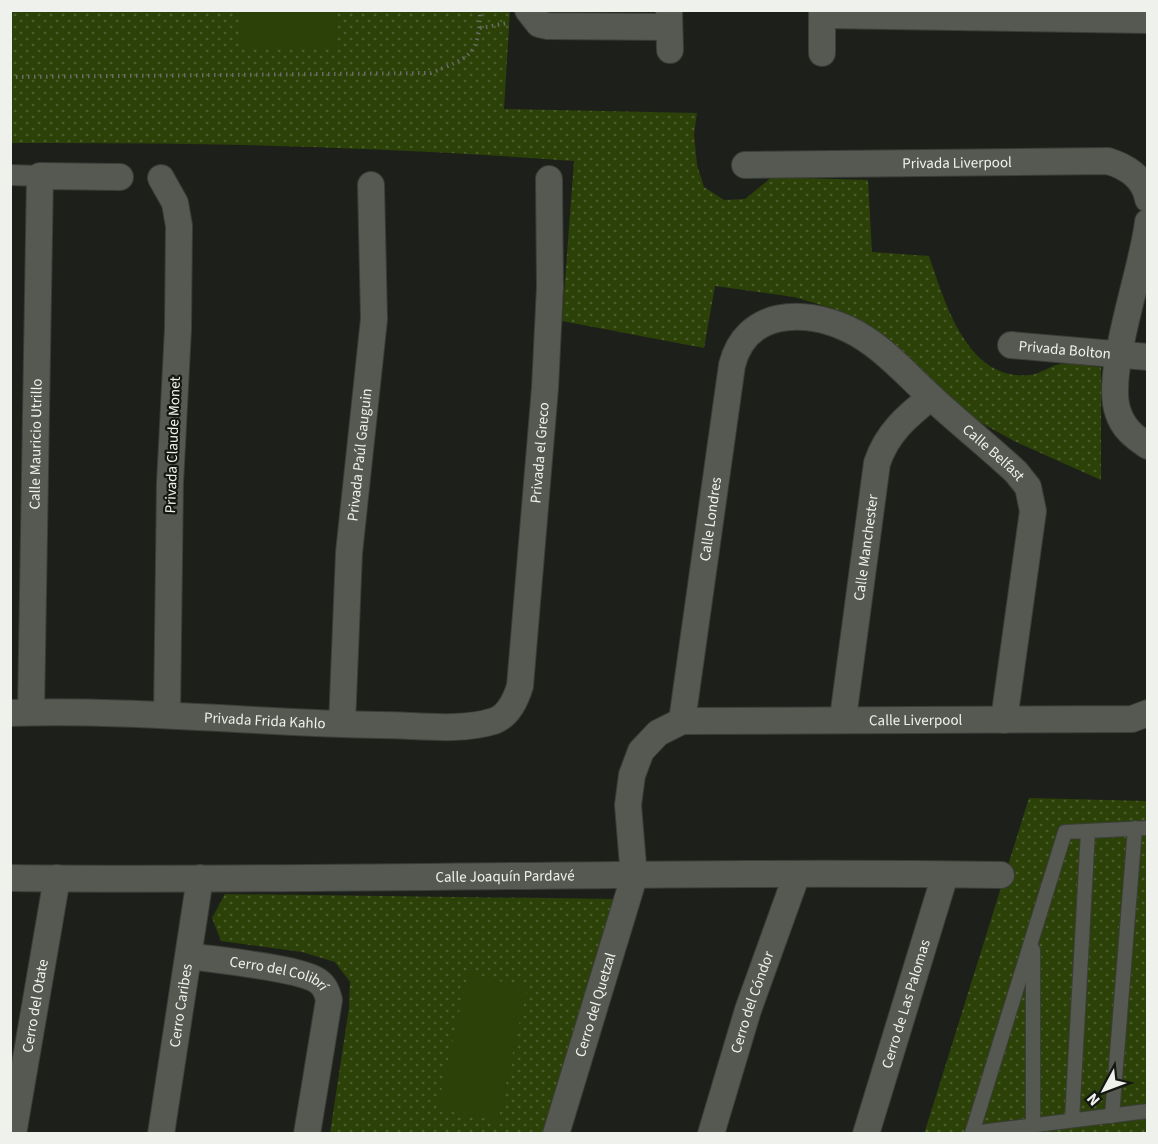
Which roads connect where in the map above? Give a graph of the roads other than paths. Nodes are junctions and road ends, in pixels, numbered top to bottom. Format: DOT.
graph roads {
  1 [pos="528,11"];
  2 [pos="822,13"];
  3 [pos="1148,20"];
  4 [pos="669,29"];
  5 [pos="822,53"];
  6 [pos="746,165"];
  7 [pos="10,175"];
  8 [pos="40,176"];
  9 [pos="120,177"];
  10 [pos="161,178"];
  11 [pos="549,180"];
  12 [pos="371,185"];
  13 [pos="1148,199"];
  14 [pos="1148,222"];
  15 [pos="756,325"];
  16 [pos="1011,345"];
  17 [pos="1119,354"];
  18 [pos="1148,357"];
  19 [pos="931,397"];
  20 [pos="1148,446"];
  21 [pos="21,712"];
  22 [pos="1148,713"];
  23 [pos="166,715"];
  24 [pos="843,718"];
  25 [pos="497,720"];
  26 [pos="1004,720"];
  27 [pos="682,721"];
  28 [pos="342,724"];
  29 [pos="1141,828"];
  30 [pos="1088,831"];
  31 [pos="797,874"];
  32 [pos="945,875"];
  33 [pos="1001,875"];
  34 [pos="634,877"];
  35 [pos="10,878"];
  36 [pos="200,878"];
  37 [pos="57,879"];
  38 [pos="1033,936"];
  39 [pos="189,956"];
  40 [pos="1148,1111"];
  41 [pos="1112,1116"];
  42 [pos="1072,1120"];
  43 [pos="1033,1125"];
  44 [pos="13,1134"];
  45 [pos="161,1134"];
  46 [pos="307,1134"];
  47 [pos="556,1134"];
  48 [pos="711,1134"];
  49 [pos="866,1134"];
  1 -- 4 [label="street"];
  2 -- 3 [label="street"];
  2 -- 5 [label="street"];
  6 -- 13 [label="street, Privada Liverpool"];
  7 -- 8 [label="street"];
  8 -- 9 [label="street"];
  8 -- 21 [label="street, Calle Mauricio Utrillo"];
  10 -- 23 [label="street, Privada Claude Monet"];
  11 -- 25 [label="street, Privada el Greco"];
  12 -- 28 [label="street, Privada Paúl Gauguin"];
  14 -- 17 [label="street"];
  15 -- 19 [label="street, Calle Belfast"];
  15 -- 27 [label="street, Calle Londres"];
  16 -- 17 [label="street, Privada Bolton"];
  17 -- 18 [label="street, Privada Bolton"];
  17 -- 20 [label="street"];
  19 -- 24 [label="street, Calle Manchester"];
  19 -- 26 [label="street, Calle Belfast"];
  21 -- 23 [label="street, Privada Frida Kahlo"];
  22 -- 26 [label="street, Calle Liverpool"];
  23 -- 28 [label="street, Privada Frida Kahlo"];
  24 -- 26 [label="street, Calle Liverpool"];
  24 -- 27 [label="street, Calle Liverpool"];
  25 -- 28 [label="street, Privada Frida Kahlo"];
  27 -- 34 [label="street"];
  29 -- 30 [label="lane"];
  29 -- 41 [label="lane"];
  30 -- 38 [label="lane"];
  30 -- 42 [label="lane"];
  31 -- 32 [label="street, Calle Joaquín Pardavé"];
  31 -- 34 [label="street, Calle Joaquín Pardavé"];
  31 -- 48 [label="street, Cerro del Cóndor"];
  32 -- 33 [label="street, Calle Joaquín Pardavé"];
  32 -- 49 [label="street, Cerro de Las Palomas"];
  34 -- 36 [label="street, Calle Joaquín Pardavé"];
  34 -- 47 [label="street, Cerro del Quetzal"];
  35 -- 37 [label="street, Calle Joaquín Pardavé"];
  36 -- 37 [label="street, Calle Joaquín Pardavé"];
  36 -- 39 [label="street, Cerro Caribes"];
  37 -- 44 [label="street, Cerro del Otate"];
  38 -- 43 [label="lane"];
  38 -- 43 [label="lane"];
  39 -- 45 [label="street, Cerro Caribes"];
  39 -- 46 [label="street, Cerro del Colibrí"];
  40 -- 41 [label="lane"];
  41 -- 42 [label="lane"];
  42 -- 43 [label="lane"];
}
